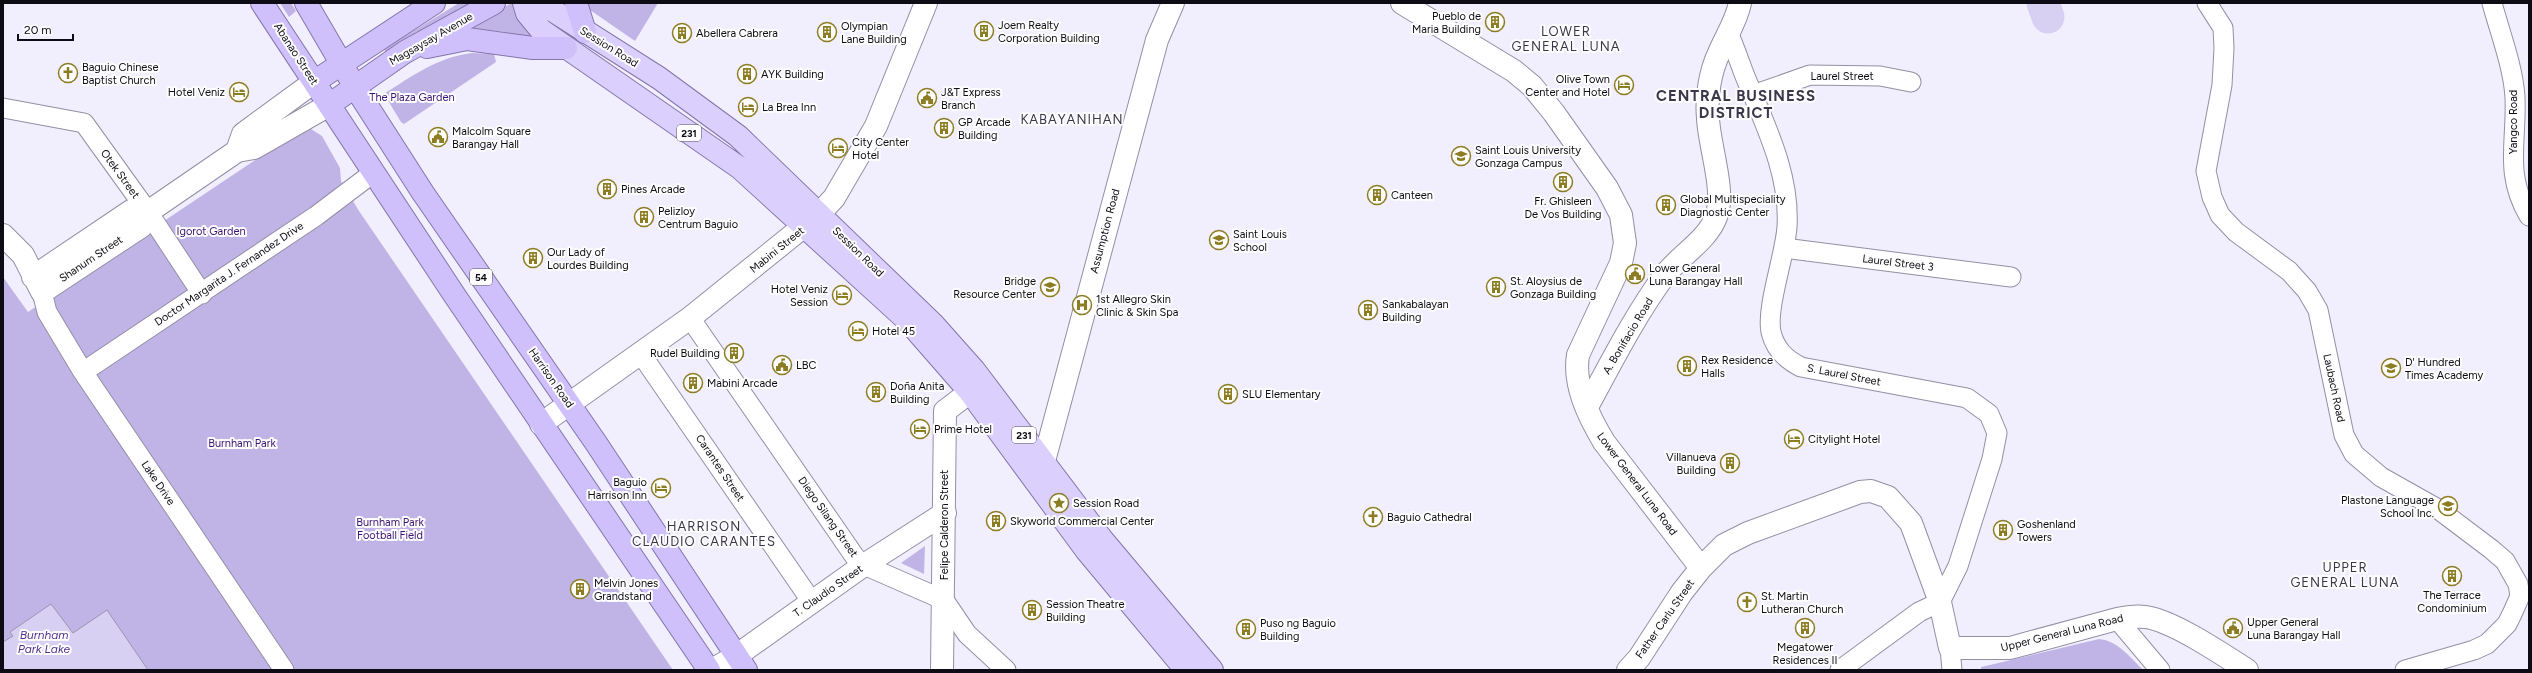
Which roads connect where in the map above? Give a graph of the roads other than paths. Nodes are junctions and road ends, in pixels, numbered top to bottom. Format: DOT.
graph roads {
  1 [pos="262,3"];
  2 [pos="306,3"];
  3 [pos="434,3"];
  4 [pos="494,3"];
  5 [pos="524,3"];
  6 [pos="541,3"];
  7 [pos="576,3"];
  8 [pos="926,3"];
  9 [pos="1173,3"];
  10 [pos="1402,3"];
  11 [pos="1740,3"];
  12 [pos="2207,3"];
  13 [pos="2492,3"];
  14 [pos="584,32"];
  15 [pos="1729,35"];
  16 [pos="566,48"];
  17 [pos="405,52"];
  18 [pos="341,64"];
  19 [pos="314,82"];
  20 [pos="1911,82"];
  21 [pos="355,87"];
  22 [pos="1753,95"];
  23 [pos="329,105"];
  24 [pos="3,108"];
  25 [pos="237,151"];
  26 [pos="373,173"];
  27 [pos="148,212"];
  28 [pos="2529,216"];
  29 [pos="813,221"];
  30 [pos="3,235"];
  31 [pos="1784,248"];
  32 [pos="2011,277"];
  33 [pos="37,284"];
  34 [pos="202,294"];
  35 [pos="690,318"];
  36 [pos="641,354"];
  37 [pos="82,372"];
  38 [pos="970,392"];
  39 [pos="569,404"];
  40 [pos="1586,407"];
  41 [pos="541,424"];
  42 [pos="1044,461"];
  43 [pos="945,513"];
  44 [pos="864,565"];
  45 [pos="1701,568"];
  46 [pos="944,600"];
  47 [pos="812,602"];
  48 [pos="1940,602"];
  49 [pos="2117,619"];
  50 [pos="1950,648"];
  51 [pos="741,663"];
  52 [pos="284,670"];
  53 [pos="709,670"];
  54 [pos="712,670"];
  55 [pos="942,670"];
  56 [pos="1006,670"];
  57 [pos="1186,670"];
  58 [pos="1212,670"];
  59 [pos="1628,670"];
  60 [pos="1840,670"];
  61 [pos="1952,670"];
  62 [pos="2160,670"];
  63 [pos="2247,670"];
  64 [pos="2405,670"];
  1 -- 19 [label="highway, Abanao Street"];
  2 -- 18 [label="highway, 54"];
  3 -- 18 [label="highway"];
  4 -- 17 [label="highway, Magsaysay Avenue"];
  5 -- 16 [label="main road, Session Road / 231"];
  6 -- 14 [label="main road, Session Road / 231"];
  7 -- 14 [label="highway"];
  8 -- 29 [label="street, Mabini Street"];
  9 -- 42 [label="street, Assumption Road"];
  10 -- 40 [label="street, Lower General Luna Road"];
  11 -- 15 [label="street, A. Bonifacio Road"];
  12 -- 64 [label="street, Laubach Road"];
  13 -- 28 [label="street, Yangco Road"];
  14 -- 29 [label="main road, Session Road / 231"];
  15 -- 22 [label="street, S. Laurel Street"];
  15 -- 40 [label="street, A. Bonifacio Road"];
  16 -- 17 [label="highway"];
  16 -- 29 [label="main road, Session Road / 231"];
  17 -- 21 [label="highway, Magsaysay Avenue"];
  18 -- 19 [label="highway"];
  18 -- 21 [label="highway, 54"];
  19 -- 23 [label="highway, Abanao Street"];
  19 -- 25 [label="street"];
  20 -- 22 [label="street, Laurel Street"];
  21 -- 23 [label="highway, Magsaysay Avenue"];
  21 -- 39 [label="highway, Harrison Road / 54"];
  22 -- 31 [label="street, S. Laurel Street"];
  23 -- 25 [label="street"];
  23 -- 26 [label="highway"];
  24 -- 27 [label="street, Otek Street"];
  25 -- 27 [label="street"];
  26 -- 34 [label="street, Doctor Margarita J. Fernandez Drive"];
  26 -- 41 [label="highway"];
  27 -- 33 [label="street, Shanum Street"];
  27 -- 34 [label="street, Otek Street"];
  29 -- 35 [label="street, Mabini Street"];
  29 -- 38 [label="main road, Session Road / 231"];
  29 -- 42 [label="main road, Session Road / 231"];
  30 -- 33 [label="street"];
  31 -- 32 [label="street, Laurel Street 3"];
  31 -- 48 [label="street, S. Laurel Street"];
  33 -- 37 [label="street, Lake Drive"];
  34 -- 37 [label="street, Doctor Margarita J. Fernandez Drive"];
  35 -- 36 [label="street, Mabini Street"];
  35 -- 44 [label="street, Diego Silang Street"];
  36 -- 39 [label="street, Mabini Street"];
  36 -- 47 [label="street, Carantes Street"];
  37 -- 52 [label="street, Lake Drive"];
  38 -- 43 [label="street, Felipe Calderon Street"];
  38 -- 57 [label="main road, Session Road / 231"];
  39 -- 41 [label="street, Mabini Street"];
  39 -- 51 [label="highway, Harrison Road / 54"];
  40 -- 45 [label="street, Lower General Luna Road"];
  41 -- 53 [label="highway"];
  42 -- 58 [label="main road, Session Road / 231"];
  43 -- 44 [label="street, T. Claudio Street"];
  43 -- 46 [label="street, Felipe Calderon Street"];
  44 -- 46 [label="street, Diego Silang Street"];
  44 -- 47 [label="street, T. Claudio Street"];
  45 -- 48 [label="street"];
  45 -- 59 [label="street, Father Carlu Street"];
  46 -- 55 [label="street, Felipe Calderon Street"];
  46 -- 56 [label="street"];
  47 -- 51 [label="street, T. Claudio Street"];
  48 -- 50 [label="street"];
  48 -- 60 [label="street"];
  49 -- 50 [label="street, Upper General Luna Road"];
  49 -- 62 [label="street"];
  49 -- 63 [label="street, Upper General Luna Road"];
  50 -- 61 [label="street"];
  51 -- 54 [label="street, T. Claudio Street"];
}
